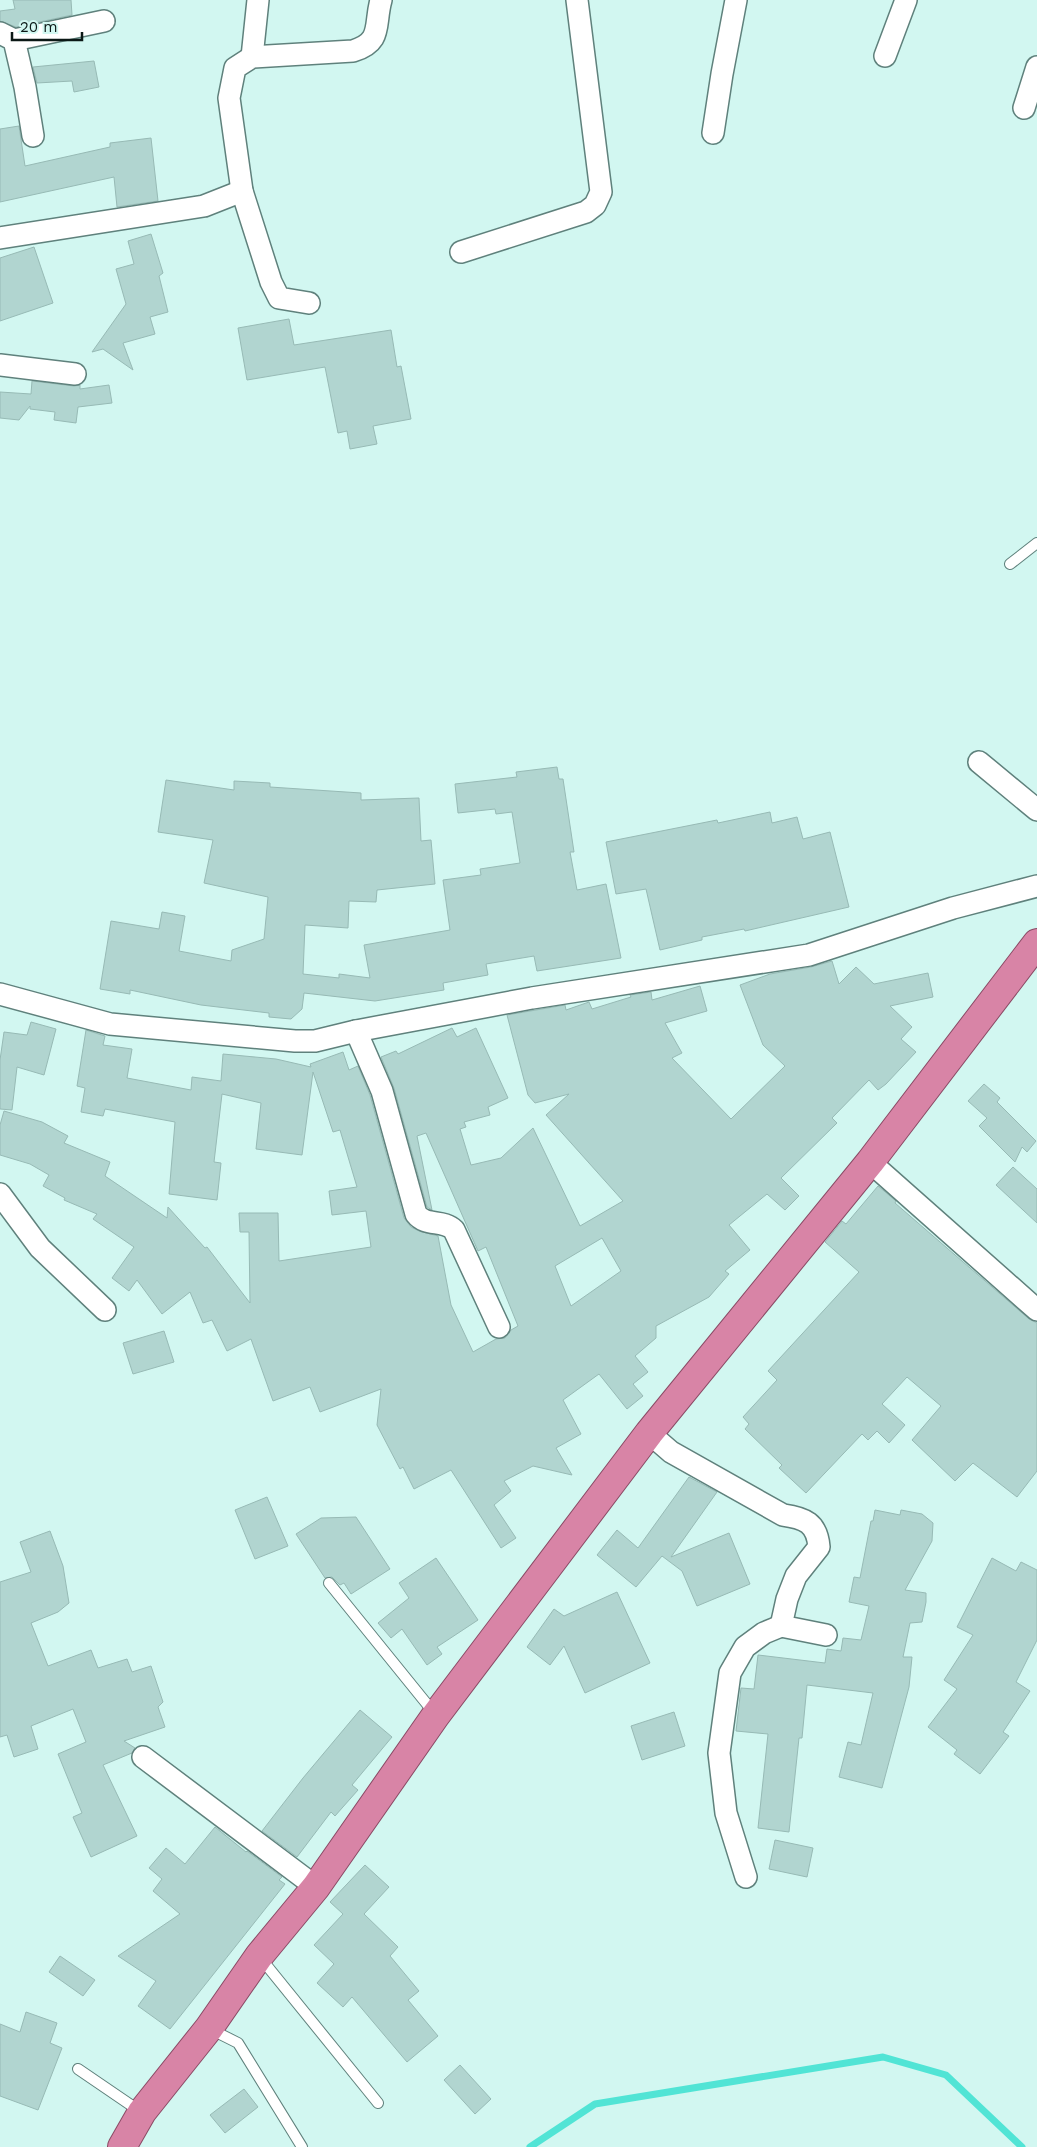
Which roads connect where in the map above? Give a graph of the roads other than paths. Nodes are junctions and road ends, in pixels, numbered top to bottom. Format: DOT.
graph roads {
  1 [pos="258,0"];
  2 [pos="381,0"];
  3 [pos="577,0"];
  4 [pos="736,0"];
  5 [pos="906,0"];
  6 [pos="104,21"];
  7 [pos="7,36"];
  8 [pos="886,56"];
  9 [pos="252,57"];
  10 [pos="1037,67"];
  11 [pos="1024,108"];
  12 [pos="713,133"];
  13 [pos="33,136"];
  14 [pos="242,191"];
  15 [pos="0,238"];
  16 [pos="461,252"];
  17 [pos="309,303"];
  18 [pos="0,365"];
  19 [pos="75,374"];
  20 [pos="1037,543"];
  21 [pos="1010,564"];
  22 [pos="979,762"];
  23 [pos="1037,810"];
  24 [pos="1037,886"];
  25 [pos="1037,943"];
  26 [pos="0,994"];
  27 [pos="356,1030"];
  28 [pos="870,1162"];
  29 [pos="0,1194"];
  30 [pos="1034,1300"];
  31 [pos="105,1310"];
  32 [pos="499,1327"];
  33 [pos="648,1432"];
  34 [pos="328,1583"];
  35 [pos="781,1626"];
  36 [pos="826,1635"];
  37 [pos="436,1715"];
  38 [pos="143,1757"];
  39 [pos="746,1877"];
  40 [pos="316,1887"];
  41 [pos="259,1956"];
  42 [pos="210,2028"];
  43 [pos="78,2069"];
  44 [pos="378,2103"];
  45 [pos="142,2112"];
  46 [pos="122,2147"];
  47 [pos="302,2147"];
  1 -- 9 [label="street"];
  2 -- 9 [label="street"];
  3 -- 16 [label="street"];
  4 -- 12 [label="street"];
  5 -- 8 [label="street"];
  6 -- 7 [label="street"];
  7 -- 13 [label="street"];
  9 -- 14 [label="street"];
  10 -- 11 [label="street"];
  14 -- 15 [label="street"];
  14 -- 17 [label="street"];
  18 -- 19 [label="street"];
  20 -- 21 [label="lane"];
  22 -- 23 [label="street"];
  24 -- 27 [label="street"];
  25 -- 28 [label="highway"];
  26 -- 27 [label="street"];
  27 -- 32 [label="street"];
  28 -- 30 [label="street"];
  28 -- 33 [label="highway"];
  29 -- 31 [label="street"];
  33 -- 35 [label="street"];
  33 -- 37 [label="highway"];
  34 -- 37 [label="lane"];
  35 -- 36 [label="street"];
  35 -- 39 [label="street"];
  37 -- 40 [label="highway"];
  38 -- 40 [label="street"];
  40 -- 41 [label="highway"];
  41 -- 42 [label="highway"];
  41 -- 44 [label="lane"];
  42 -- 45 [label="highway"];
  42 -- 47 [label="lane"];
  43 -- 45 [label="lane"];
  45 -- 46 [label="highway"];
}
